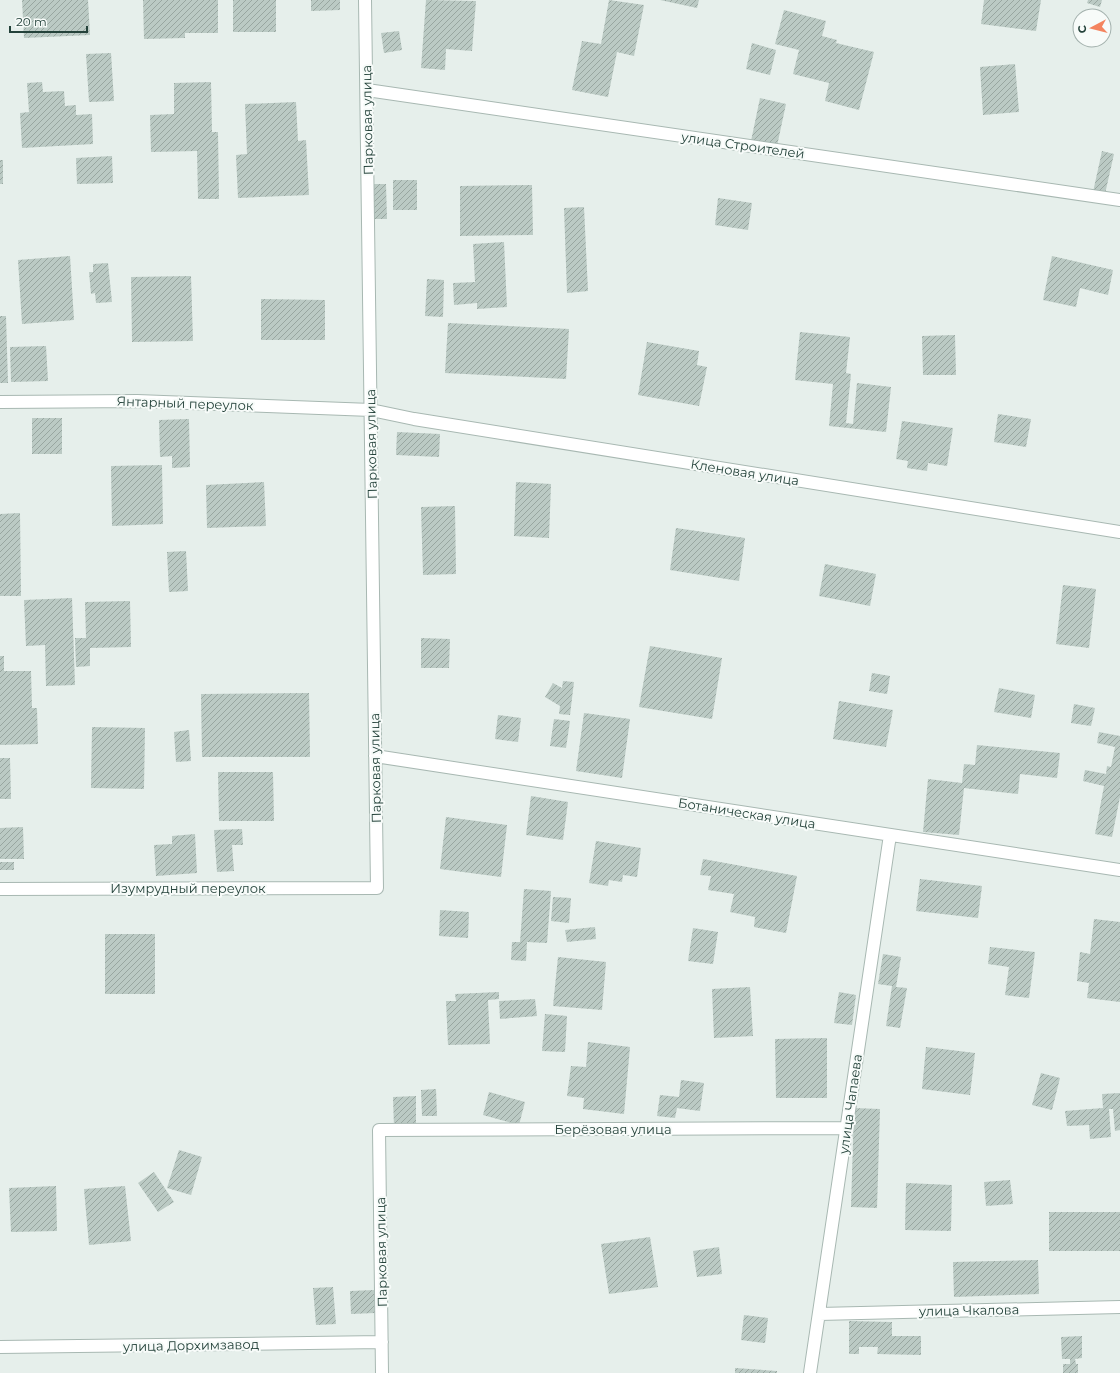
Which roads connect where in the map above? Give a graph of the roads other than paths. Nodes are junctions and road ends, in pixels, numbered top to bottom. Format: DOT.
graph roads {
  1 [pos="366,0"];
  2 [pos="367,90"];
  3 [pos="1120,200"];
  4 [pos="0,402"];
  5 [pos="371,410"];
  6 [pos="1120,532"];
  7 [pos="375,756"];
  8 [pos="890,835"];
  9 [pos="1120,870"];
  10 [pos="376,888"];
  11 [pos="0,889"];
  12 [pos="846,1128"];
  13 [pos="379,1130"];
  14 [pos="1120,1307"];
  15 [pos="819,1314"];
  16 [pos="382,1342"];
  17 [pos="0,1347"];
  18 [pos="382,1373"];
  19 [pos="810,1373"];
  1 -- 2 [label="street, Парковая улица"];
  2 -- 3 [label="street, улица Строителей"];
  2 -- 5 [label="street, Парковая улица"];
  4 -- 5 [label="street, Янтарный переулок"];
  5 -- 6 [label="street, Кленовая улица"];
  5 -- 7 [label="street, Парковая улица"];
  7 -- 8 [label="street, Ботаническая улица"];
  7 -- 10 [label="street, Парковая улица"];
  8 -- 9 [label="street, Ботаническая улица"];
  8 -- 12 [label="street, улица Чапаева"];
  10 -- 11 [label="street, Изумрудный переулок"];
  12 -- 13 [label="street, Берёзовая улица"];
  12 -- 15 [label="street, улица Чапаева"];
  13 -- 16 [label="street, Парковая улица"];
  14 -- 15 [label="street, улица Чкалова"];
  15 -- 19 [label="street, улица Чапаева"];
  16 -- 17 [label="street, улица Дорхимзавод"];
  16 -- 18 [label="street, Парковая улица"];
}
